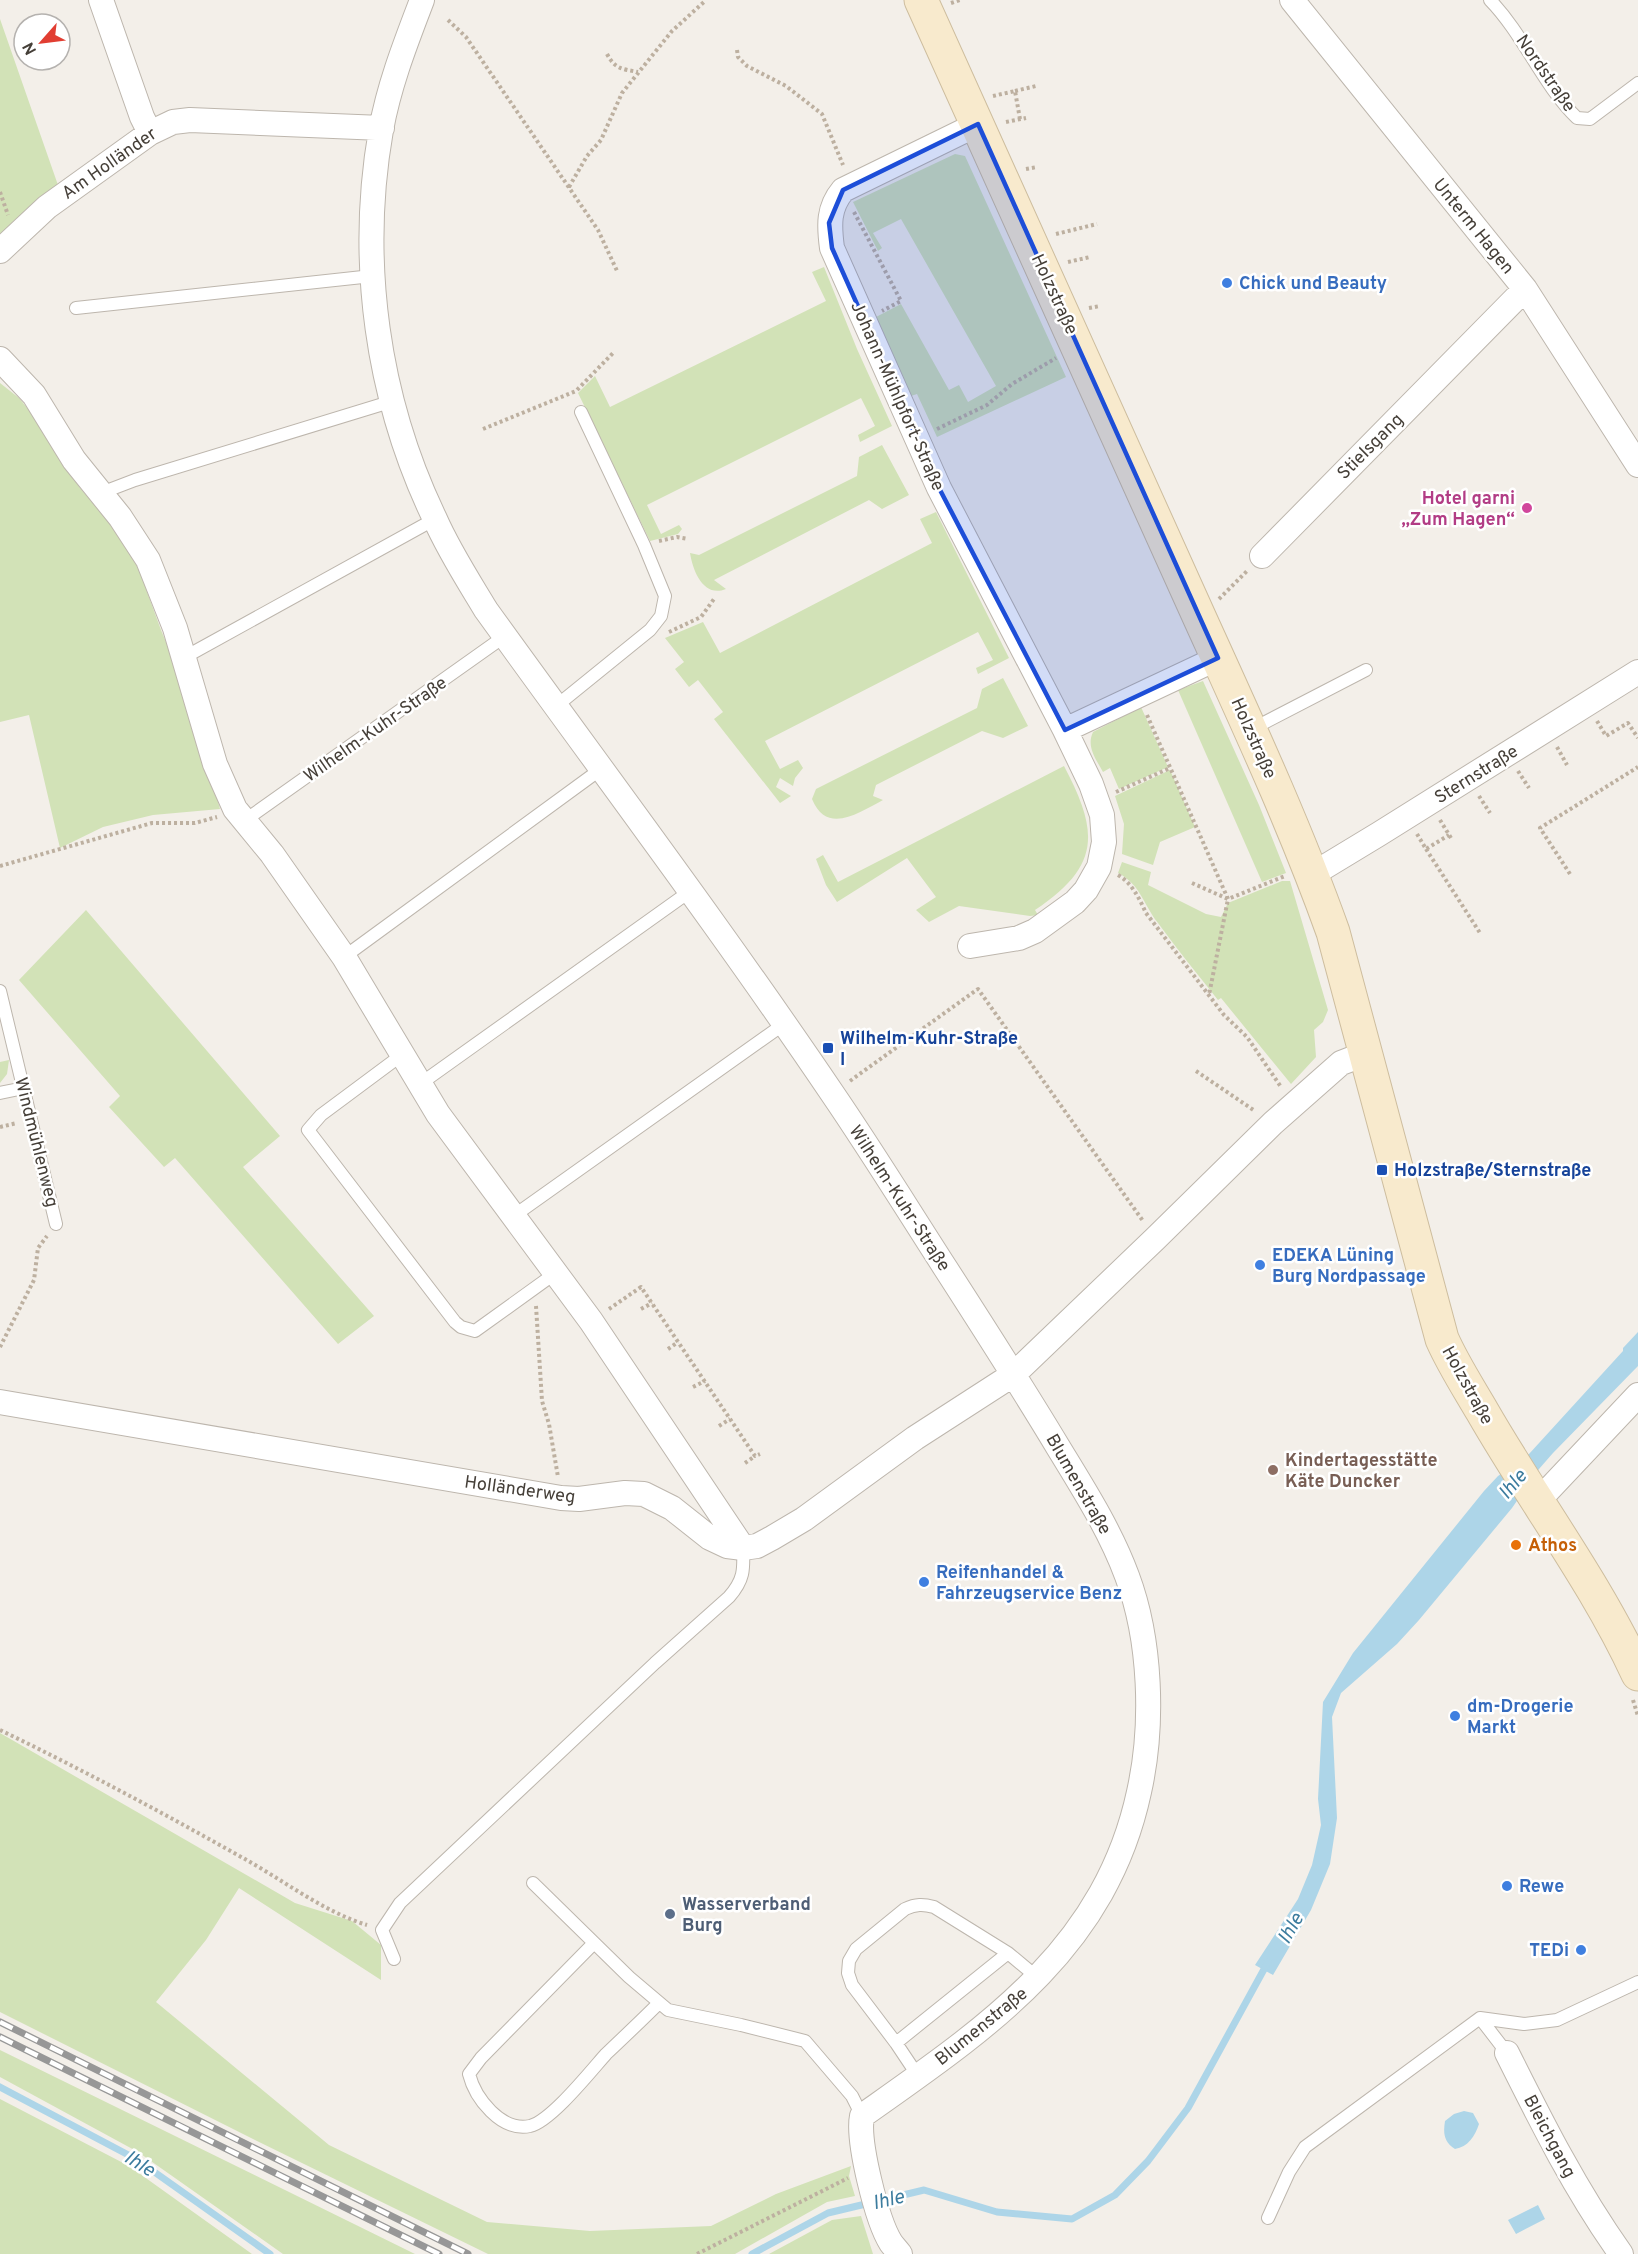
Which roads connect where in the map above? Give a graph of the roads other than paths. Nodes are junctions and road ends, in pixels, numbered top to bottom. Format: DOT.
graph roads {
  1 [pos="101,0"];
  2 [pos="422,0"];
  3 [pos="921,0"];
  4 [pos="1292,0"];
  5 [pos="1490,0"];
  6 [pos="1638,83"];
  7 [pos="988,115"];
  8 [pos="382,128"];
  9 [pos="150,133"];
  10 [pos="0,251"];
  11 [pos="372,276"];
  12 [pos="1525,289"];
  13 [pos="76,308"];
  14 [pos="0,359"];
  15 [pos="393,402"];
  16 [pos="581,412"];
  17 [pos="1638,465"];
  18 [pos="101,493"];
  19 [pos="435,519"];
  20 [pos="1262,556"];
  21 [pos="505,636"];
  22 [pos="185,657"];
  23 [pos="1218,658"];
  24 [pos="1366,670"];
  25 [pos="1638,672"];
  26 [pos="555,707"];
  27 [pos="1065,730"];
  28 [pos="1251,730"];
  29 [pos="601,769"];
  30 [pos="240,815"];
  31 [pos="1303,873"];
  32 [pos="689,892"];
  33 [pos="970,946"];
  34 [pos="344,957"];
  35 [pos="0,991"];
  36 [pos="784,1024"];
  37 [pos="1367,1053"];
  38 [pos="403,1054"];
  39 [pos="420,1084"];
  40 [pos="24,1088"];
  41 [pos="0,1093"];
  42 [pos="514,1215"];
  43 [pos="57,1224"];
  44 [pos="557,1272"];
  45 [pos="1014,1374"];
  46 [pos="1638,1395"];
  47 [pos="0,1402"];
  48 [pos="1535,1497"];
  49 [pos="743,1548"];
  50 [pos="1638,1674"];
  51 [pos="533,1883"];
  52 [pos="594,1943"];
  53 [pos="1008,1953"];
  54 [pos="394,1959"];
  55 [pos="1038,1978"];
  56 [pos="1638,1982"];
  57 [pos="659,2003"];
  58 [pos="1480,2018"];
  59 [pos="896,2043"];
  60 [pos="1508,2054"];
  61 [pos="918,2076"];
  62 [pos="862,2116"];
  63 [pos="1268,2218"];
  64 [pos="900,2254"];
  65 [pos="1621,2254"];
  1 -- 9 [label="street"];
  2 -- 8 [label="street, Wilhelm-Kuhr-Straße"];
  3 -- 7 [label="street, Holzstraße"];
  4 -- 12 [label="street, Unterm Hagen"];
  5 -- 6 [label="lane, Nordstraße"];
  7 -- 23 [label="street, Holzstraße"];
  7 -- 27 [label="street, Johann-Mühlpfort-Straße"];
  8 -- 9 [label="street, Am Holländer"];
  8 -- 11 [label="street, Wilhelm-Kuhr-Straße"];
  9 -- 10 [label="street, Am Holländer"];
  11 -- 13 [label="lane"];
  11 -- 15 [label="street, Wilhelm-Kuhr-Straße"];
  12 -- 17 [label="street, Unterm Hagen"];
  12 -- 20 [label="street, Stielsgang"];
  14 -- 18 [label="street"];
  15 -- 18 [label="lane"];
  15 -- 19 [label="street, Wilhelm-Kuhr-Straße"];
  16 -- 26 [label="lane"];
  18 -- 22 [label="street"];
  19 -- 21 [label="street, Wilhelm-Kuhr-Straße"];
  19 -- 22 [label="lane"];
  21 -- 26 [label="street, Wilhelm-Kuhr-Straße"];
  21 -- 30 [label="lane, Wilhelm-Kuhr-Straße"];
  22 -- 30 [label="street"];
  23 -- 27 [label="street"];
  23 -- 28 [label="street, Holzstraße"];
  24 -- 28 [label="lane"];
  25 -- 31 [label="street, Sternstraße"];
  26 -- 29 [label="street, Wilhelm-Kuhr-Straße"];
  27 -- 33 [label="street, Johann-Mühlpfort-Straße"];
  28 -- 31 [label="street, Holzstraße"];
  29 -- 32 [label="street, Wilhelm-Kuhr-Straße"];
  29 -- 34 [label="lane"];
  30 -- 34 [label="street"];
  31 -- 37 [label="street, Holzstraße"];
  32 -- 36 [label="street, Wilhelm-Kuhr-Straße"];
  32 -- 39 [label="lane"];
  34 -- 38 [label="street"];
  35 -- 40 [label="lane, Windmühlenweg"];
  36 -- 42 [label="lane"];
  36 -- 45 [label="street, Wilhelm-Kuhr-Straße"];
  37 -- 45 [label="street"];
  37 -- 48 [label="street, Holzstraße"];
  38 -- 39 [label="street"];
  38 -- 44 [label="lane"];
  39 -- 42 [label="street"];
  40 -- 41 [label="lane"];
  40 -- 43 [label="lane, Windmühlenweg"];
  42 -- 44 [label="street"];
  44 -- 49 [label="street"];
  45 -- 49 [label="street"];
  45 -- 55 [label="street, Blumenstraße"];
  46 -- 48 [label="street"];
  47 -- 49 [label="street, Holländerweg"];
  48 -- 50 [label="street, Holzstraße"];
  49 -- 54 [label="lane"];
  51 -- 52 [label="lane"];
  52 -- 57 [label="lane"];
  52 -- 57 [label="lane"];
  53 -- 55 [label="lane"];
  53 -- 59 [label="lane"];
  53 -- 59 [label="lane"];
  55 -- 61 [label="street, Blumenstraße"];
  56 -- 58 [label="lane"];
  57 -- 62 [label="lane"];
  58 -- 60 [label="lane, Bleichgang"];
  58 -- 63 [label="lane"];
  59 -- 61 [label="lane"];
  60 -- 65 [label="street, Bleichgang"];
  61 -- 62 [label="street, Blumenstraße"];
  62 -- 64 [label="street"];
}
